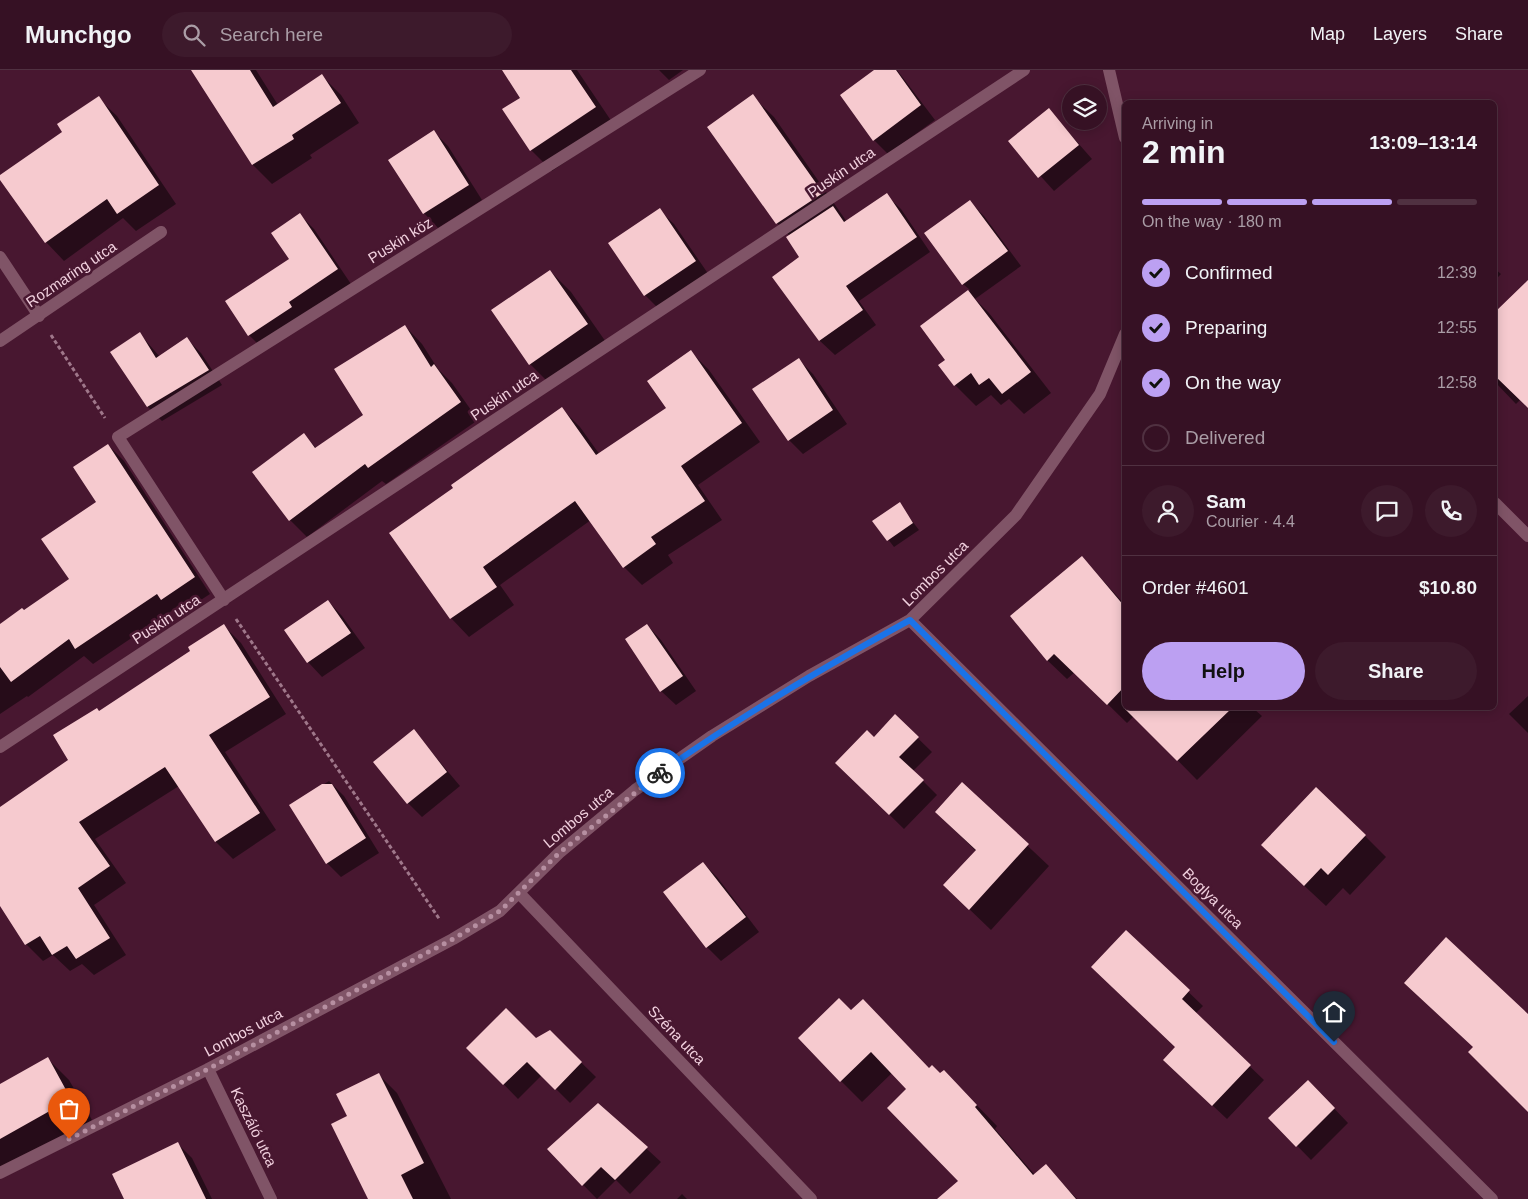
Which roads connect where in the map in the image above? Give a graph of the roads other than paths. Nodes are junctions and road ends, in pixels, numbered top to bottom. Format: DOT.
graph roads {
  1 [pos="700,70"];
  2 [pos="1024,70"];
  3 [pos="1109,70"];
  4 [pos="1122,125"];
  5 [pos="161,232"];
  6 [pos="0,257"];
  7 [pos="39,316"];
  8 [pos="0,341"];
  9 [pos="1122,341"];
  10 [pos="1497,505"];
  11 [pos="1528,536"];
  12 [pos="224,600"];
  13 [pos="910,620"];
  14 [pos="0,747"];
  15 [pos="520,894"];
  16 [pos="208,1069"];
  17 [pos="0,1174"];
  18 [pos="271,1199"];
  19 [pos="811,1199"];
  20 [pos="1492,1199"];
  1 -- 12 [label="street, Puskin köz"];
  2 -- 12 [label="street, Puskin utca"];
  3 -- 4 [label="street"];
  5 -- 7 [label="street, Rozmaring utca"];
  6 -- 7 [label="street"];
  7 -- 8 [label="street, Rozmaring utca"];
  9 -- 13 [label="street, Lombos utca"];
  10 -- 11 [label="street"];
  12 -- 14 [label="street, Puskin utca"];
  13 -- 15 [label="street, Lombos utca"];
  13 -- 20 [label="street, Boglya utca"];
  15 -- 16 [label="street, Lombos utca"];
  15 -- 19 [label="street, Széna utca"];
  16 -- 17 [label="street, Lombos utca"];
  16 -- 18 [label="street, Kaszáló utca"];
}
